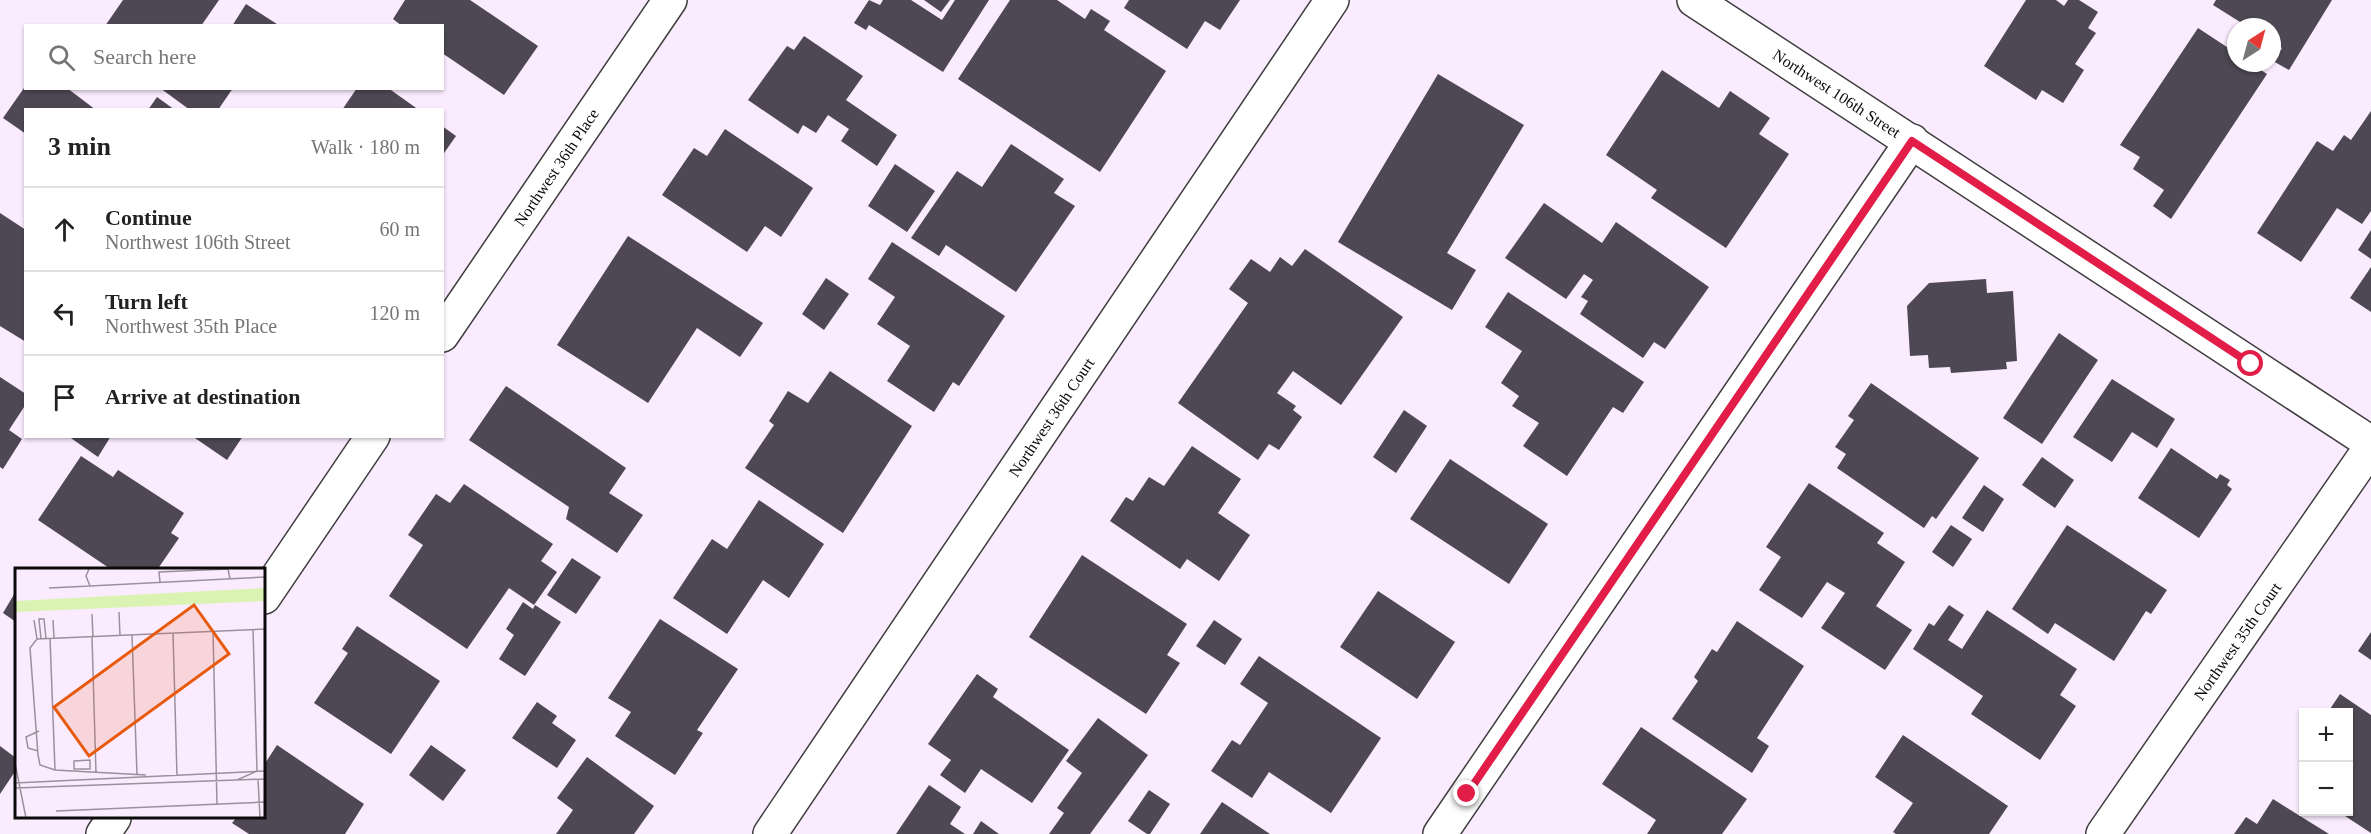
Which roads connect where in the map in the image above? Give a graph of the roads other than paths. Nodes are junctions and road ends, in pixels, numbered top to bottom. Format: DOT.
graph roads {
  1 [pos="670,0"];
  2 [pos="1332,0"];
  3 [pos="1694,0"];
  4 [pos="1912,141"];
  5 [pos="444,331"];
  6 [pos="372,438"];
  7 [pos="2371,445"];
  8 [pos="266,594"];
  9 [pos="113,819"];
  10 [pos="103,834"];
  11 [pos="770,834"];
  12 [pos="1440,834"];
  13 [pos="2103,834"];
  1 -- 5 [label="street, Northwest 36th Place"];
  2 -- 11 [label="street, Northwest 36th Court"];
  3 -- 4 [label="street, Northwest 106th Street"];
  4 -- 7 [label="street, Northwest 106th Street"];
  4 -- 12 [label="street"];
  6 -- 8 [label="street"];
  7 -- 13 [label="street, Northwest 35th Court"];
  9 -- 10 [label="street"];
}
